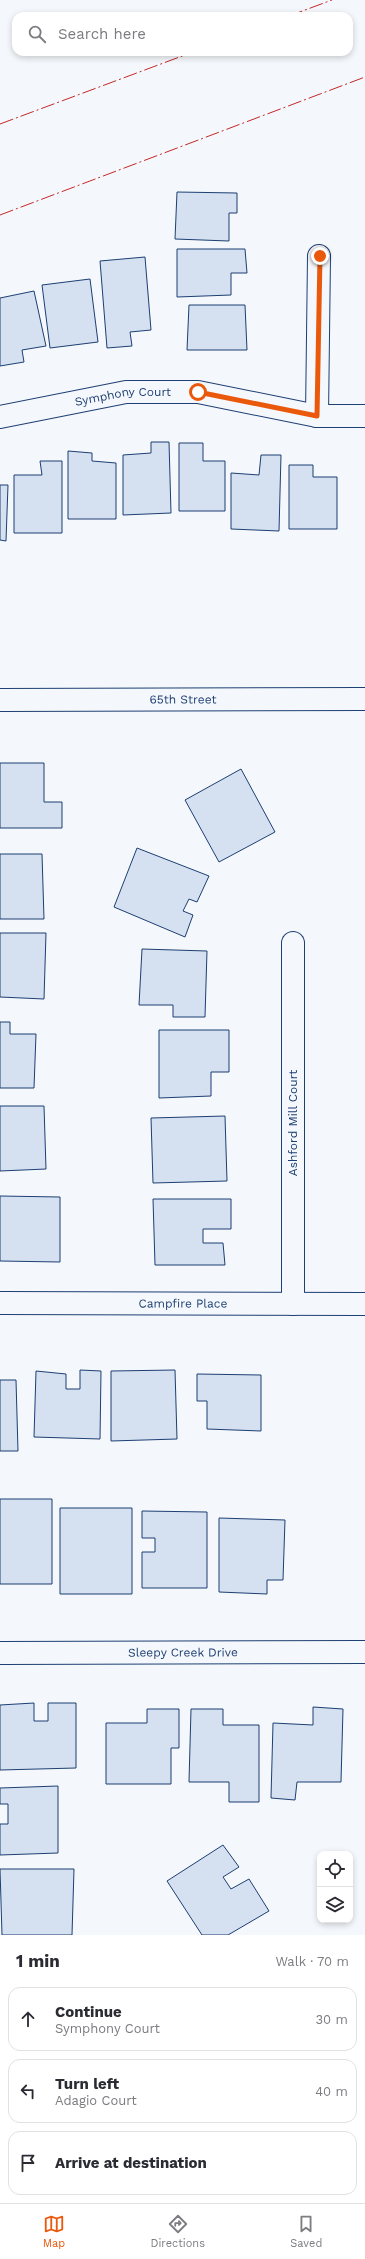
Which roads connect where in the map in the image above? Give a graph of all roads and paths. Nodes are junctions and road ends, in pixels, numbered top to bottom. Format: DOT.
graph roads {
  1 [pos="320,256"];
  2 [pos="317,416"];
  3 [pos="365,416"];
  4 [pos="0,417"];
  5 [pos="365,699"];
  6 [pos="0,700"];
  7 [pos="294,943"];
  8 [pos="0,1303"];
  9 [pos="294,1304"];
  10 [pos="365,1304"];
  11 [pos="365,1652"];
  12 [pos="0,1653"];
  1 -- 2 [label="street"];
  2 -- 3 [label="street, Symphony Court"];
  2 -- 4 [label="street, Symphony Court"];
  5 -- 6 [label="street, 65th Street"];
  7 -- 9 [label="street, Ashford Mill Court"];
  8 -- 9 [label="street, Campfire Place"];
  9 -- 10 [label="street, Campfire Place"];
  11 -- 12 [label="street, Sleepy Creek Drive"];
}
